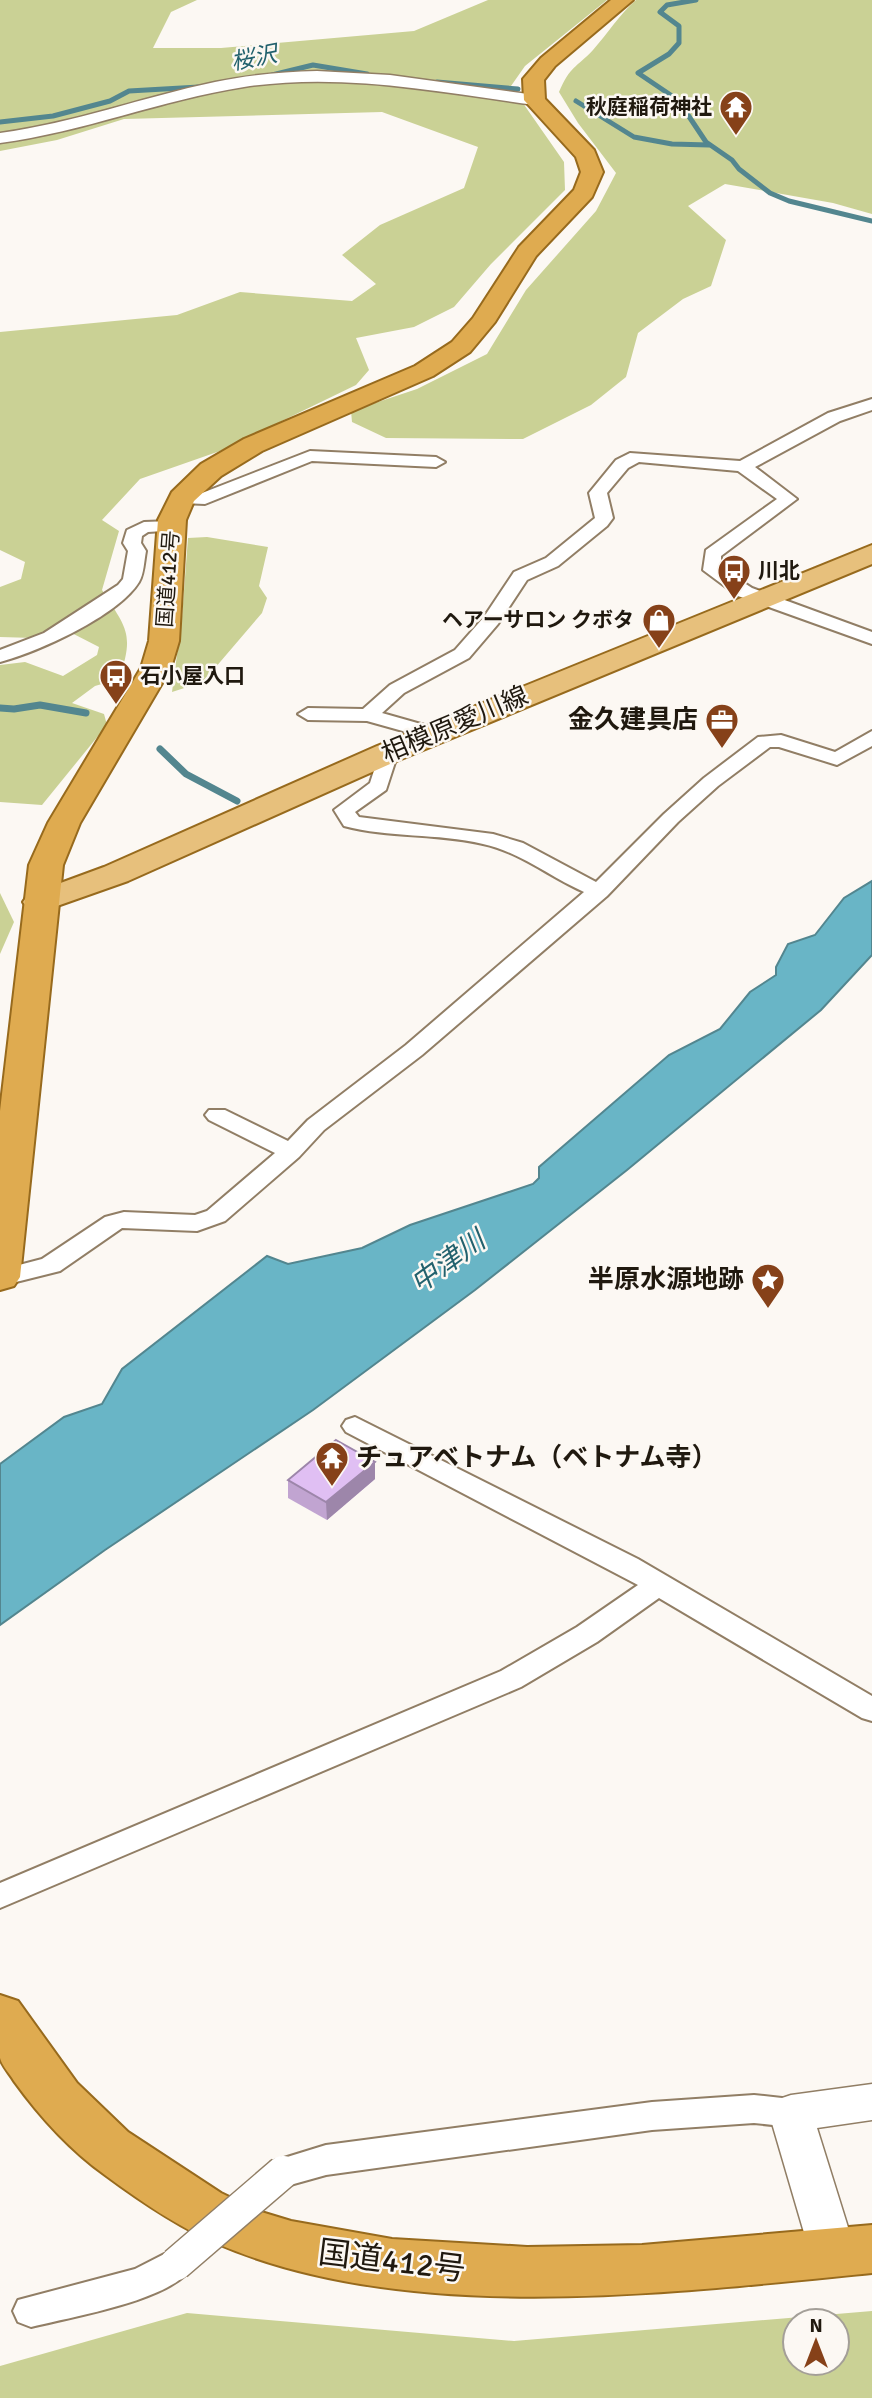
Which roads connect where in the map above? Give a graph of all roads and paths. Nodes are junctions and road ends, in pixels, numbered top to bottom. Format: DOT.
graph roads {
  1 [pos="623,0"];
  2 [pos="535,100"];
  3 [pos="0,138"];
  4 [pos="871,405"];
  5 [pos="436,462"];
  6 [pos="743,466"];
  7 [pos="182,498"];
  8 [pos="172,526"];
  9 [pos="872,554"];
  10 [pos="764,598"];
  11 [pos="872,638"];
  12 [pos="0,656"];
  13 [pos="308,714"];
  14 [pos="368,715"];
  15 [pos="435,734"];
  16 [pos="872,737"];
  17 [pos="388,753"];
  18 [pos="599,891"];
  19 [pos="40,902"];
  20 [pos="217,1115"];
  21 [pos="7,1147"];
  22 [pos="291,1152"];
  23 [pos="0,1273"];
  24 [pos="355,1426"];
  25 [pos="659,1583"];
  26 [pos="872,1710"];
  27 [pos="0,1896"];
  28 [pos="0,2016"];
  29 [pos="872,2102"];
  30 [pos="791,2113"];
  31 [pos="853,2251"];
  32 [pos="31,2311"];
  1 -- 2 [label="highway"];
  2 -- 3 [label="street"];
  2 -- 7 [label="highway, 国道412号"];
  4 -- 6 [label="street"];
  5 -- 7 [label="street"];
  6 -- 10 [label="street"];
  6 -- 14 [label="street"];
  7 -- 8 [label="highway, 国道412号"];
  8 -- 12 [label="street"];
  8 -- 19 [label="highway, 国道412号"];
  9 -- 10 [label="main road, 相模原愛川線"];
  10 -- 11 [label="street"];
  10 -- 15 [label="main road, 相模原愛川線"];
  13 -- 14 [label="street"];
  14 -- 15 [label="street"];
  15 -- 17 [label="main road, 相模原愛川線"];
  16 -- 18 [label="street"];
  17 -- 18 [label="street"];
  17 -- 19 [label="main road, 相模原愛川線"];
  18 -- 22 [label="street"];
  19 -- 21 [label="highway, 国道412号"];
  20 -- 22 [label="street"];
  21 -- 23 [label="highway, 国道412号"];
  22 -- 23 [label="street"];
  24 -- 25 [label="street"];
  25 -- 26 [label="street"];
  25 -- 27 [label="street"];
  28 -- 31 [label="highway, 国道412号"];
  29 -- 30 [label="street"];
  30 -- 31 [label="street"];
  30 -- 32 [label="street, bridge"];
}
